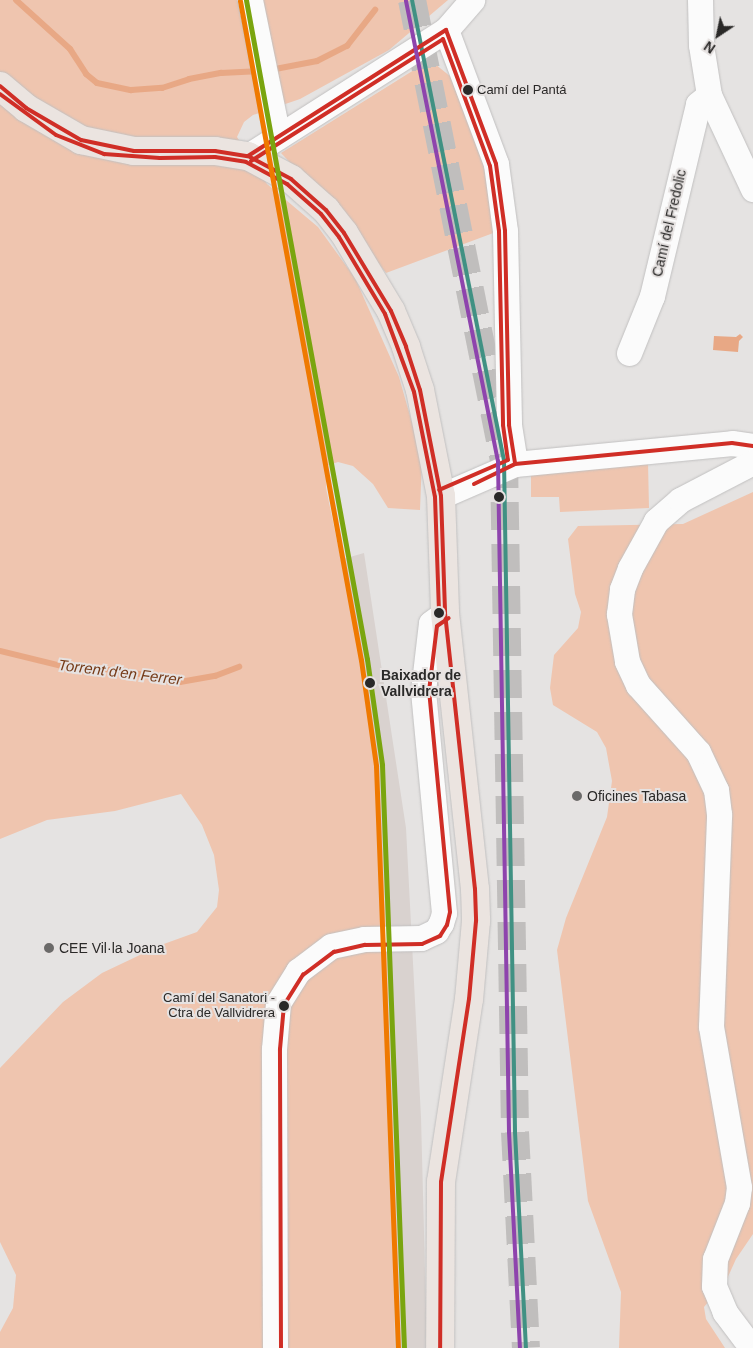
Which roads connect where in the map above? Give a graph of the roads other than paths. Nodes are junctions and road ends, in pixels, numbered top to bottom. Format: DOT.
graph roads {
  1 [pos="250,0"];
  2 [pos="700,0"];
  3 [pos="460,15"];
  4 [pos="0,86"];
  5 [pos="709,95"];
  6 [pos="278,136"];
  7 [pos="248,156"];
  8 [pos="753,189"];
  9 [pos="629,353"];
  10 [pos="753,446"];
  11 [pos="753,462"];
  12 [pos="515,464"];
  13 [pos="442,496"];
  14 [pos="445,613"];
  15 [pos="745,1339"];
  16 [pos="275,1348"];
  17 [pos="440,1348"];
  1 -- 6 [label="street"];
  2 -- 5 [label="street"];
  3 -- 6 [label="street"];
  3 -- 12 [label="street"];
  4 -- 7 [label="main road"];
  5 -- 8 [label="street"];
  5 -- 9 [label="street, Camí del Fredolic"];
  6 -- 7 [label="street"];
  7 -- 13 [label="main road"];
  10 -- 12 [label="street"];
  11 -- 15 [label="street"];
  12 -- 13 [label="street"];
  13 -- 14 [label="main road"];
  14 -- 16 [label="street"];
  14 -- 17 [label="main road"];
}
